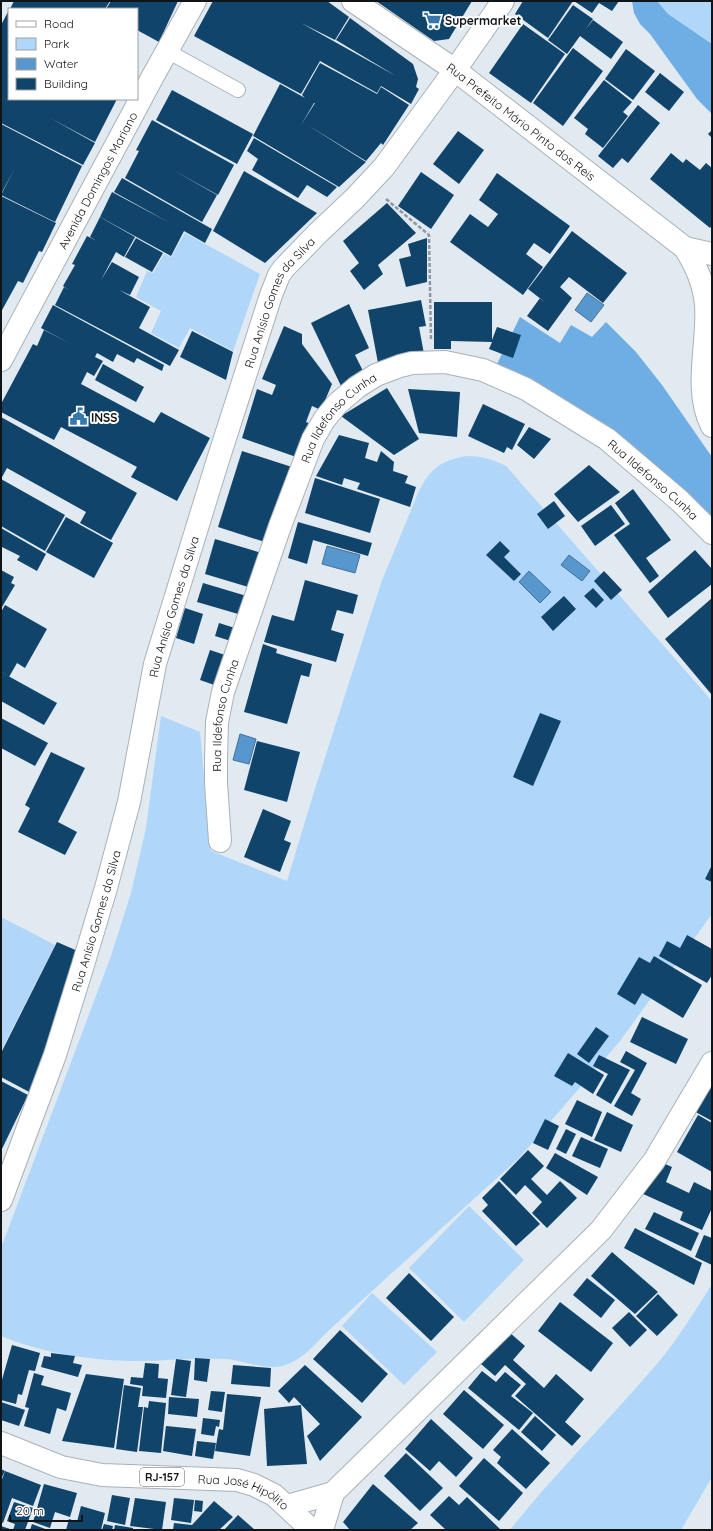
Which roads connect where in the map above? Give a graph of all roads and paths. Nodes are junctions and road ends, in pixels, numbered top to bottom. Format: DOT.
graph roads {
  1 [pos="195,1"];
  2 [pos="353,1"];
  3 [pos="503,1"];
  4 [pos="166,51"];
  5 [pos="455,70"];
  6 [pos="142,85"];
  7 [pos="238,90"];
  8 [pos="134,100"];
  9 [pos="368,184"];
  10 [pos="685,248"];
  11 [pos="712,254"];
  12 [pos="712,352"];
  13 [pos="1,360"];
  14 [pos="432,362"];
  15 [pos="703,378"];
  16 [pos="712,426"];
  17 [pos="712,533"];
  18 [pos="220,841"];
  19 [pos="712,1063"];
  20 [pos="1,1200"];
  21 [pos="1,1443"];
  22 [pos="333,1493"];
  23 [pos="287,1506"];
  24 [pos="312,1530"];
  25 [pos="322,1530"];
  1 -- 4 [label="street, Avenida Domingos Mariano"];
  2 -- 5 [label="street, Rua Prefeito Mário Pinto dos Reis"];
  3 -- 5 [label="street, Rua Anísio Gomes da Silva"];
  4 -- 6 [label="street, Avenida Domingos Mariano"];
  4 -- 7 [label="lane"];
  5 -- 9 [label="street, Rua Anísio Gomes da Silva"];
  5 -- 10 [label="street, Rua Prefeito Mário Pinto dos Reis"];
  8 -- 13 [label="street, Avenida Domingos Mariano"];
  9 -- 14 [label="path"];
  9 -- 20 [label="street, Rua Anísio Gomes da Silva"];
  10 -- 11 [label="street"];
  10 -- 15 [label="street"];
  12 -- 15 [label="street"];
  14 -- 17 [label="street, Rua Ildefonso Cunha"];
  14 -- 18 [label="street, Rua Ildefonso Cunha"];
  15 -- 16 [label="street"];
  19 -- 22 [label="street"];
  21 -- 23 [label="street, Rua José Hipólito / RJ-157"];
  22 -- 23 [label="street"];
  22 -- 25 [label="street"];
  23 -- 24 [label="street, Rua José Hipólito / RJ-157"];
}
